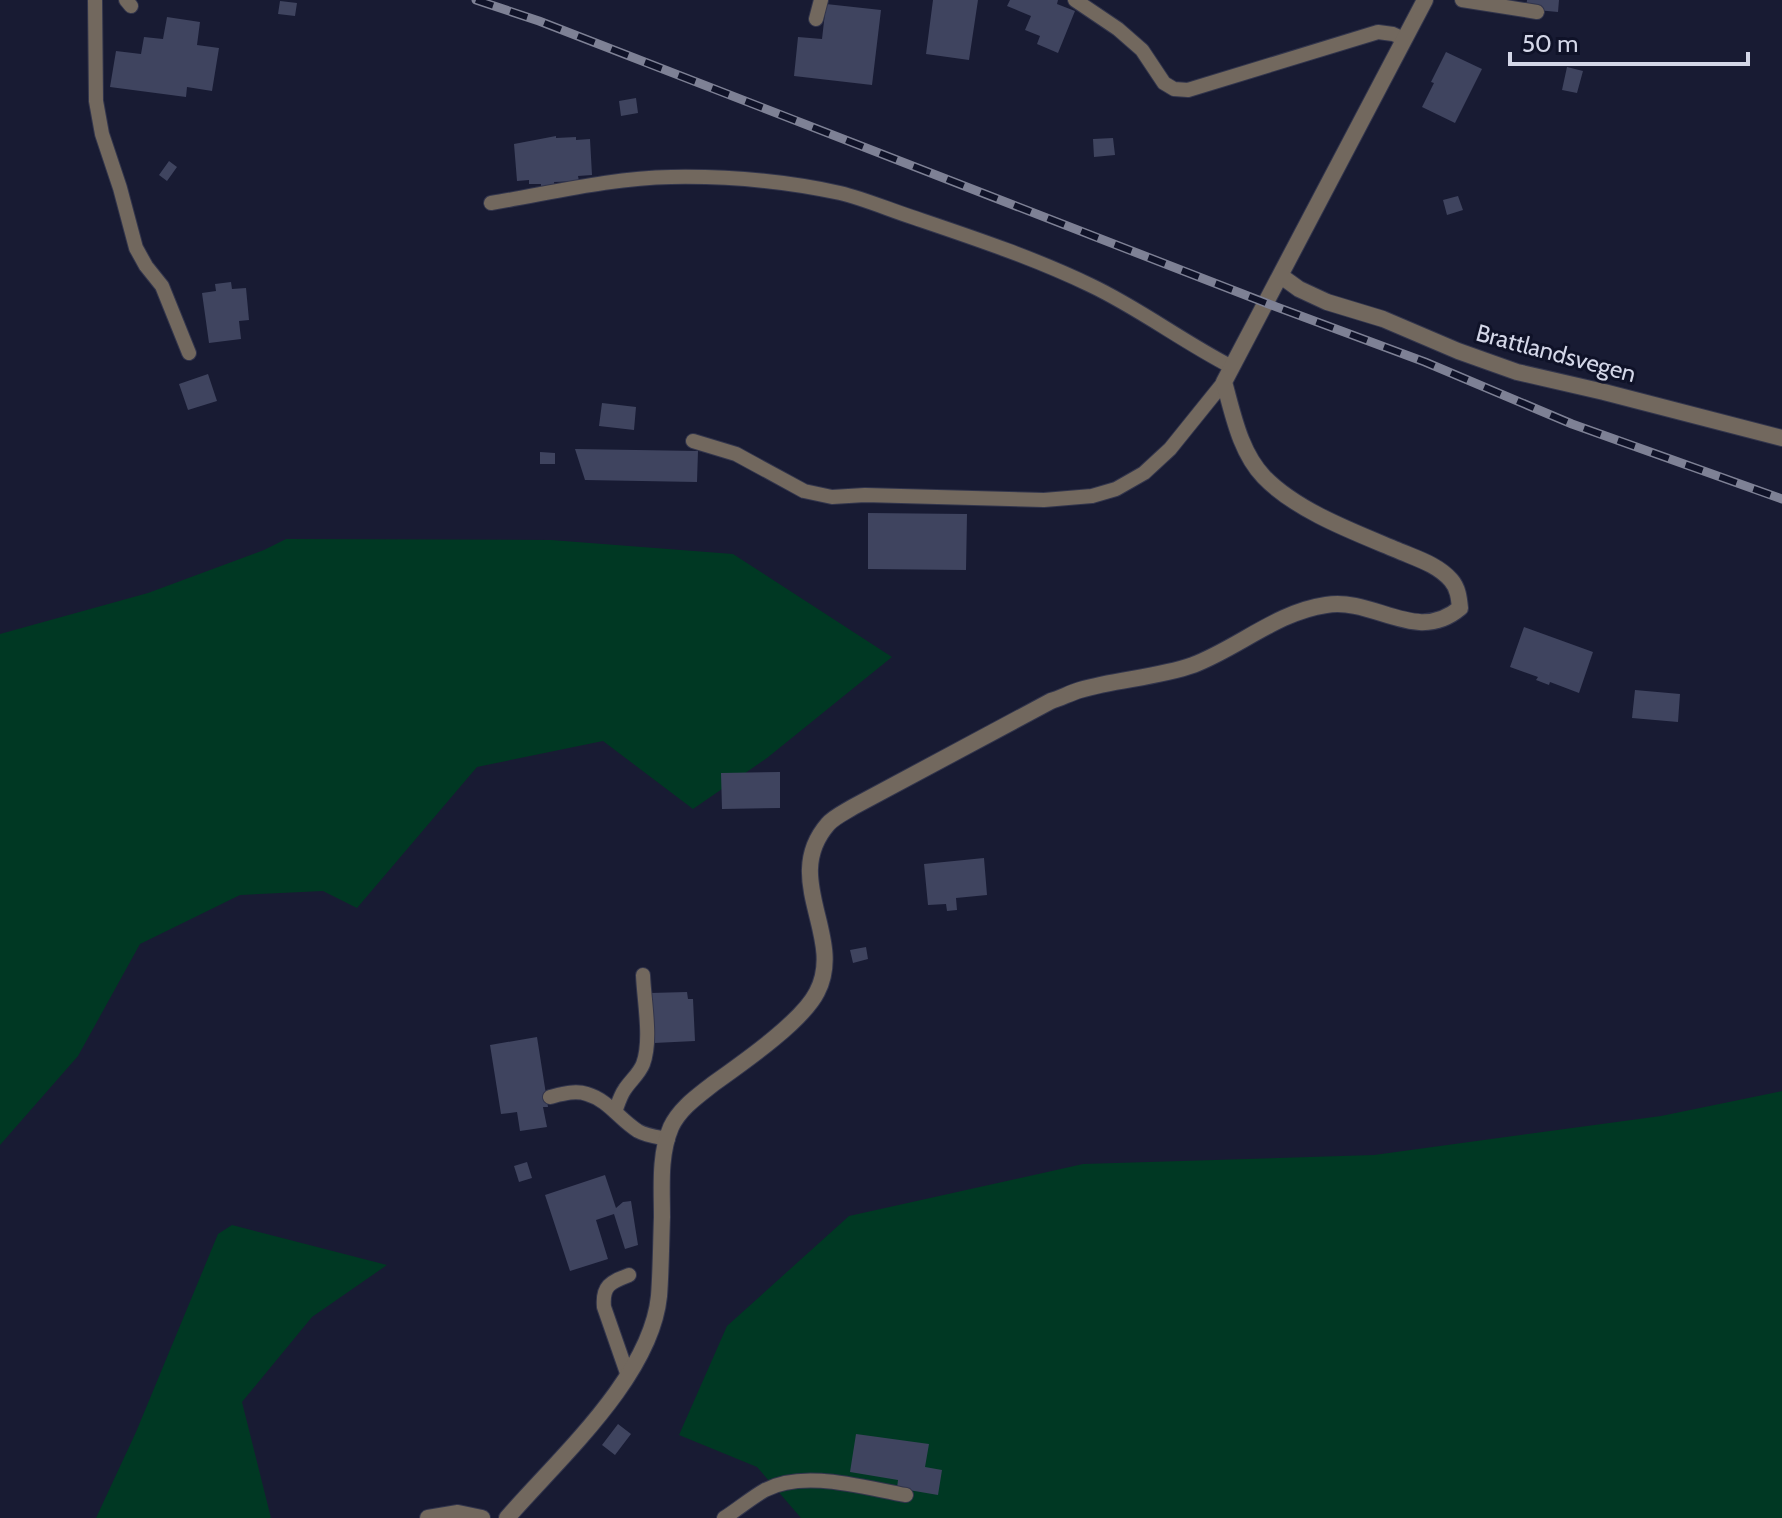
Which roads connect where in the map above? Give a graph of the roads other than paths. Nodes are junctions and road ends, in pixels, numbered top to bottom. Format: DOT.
graph roads {
  1 [pos="95,0"];
  2 [pos="821,0"];
  3 [pos="1075,0"];
  4 [pos="1425,0"];
  5 [pos="1462,0"];
  6 [pos="1537,12"];
  7 [pos="816,19"];
  8 [pos="1404,39"];
  9 [pos="491,203"];
  10 [pos="1281,276"];
  11 [pos="189,353"];
  12 [pos="1228,374"];
  13 [pos="1782,438"];
  14 [pos="693,441"];
  15 [pos="643,975"];
  16 [pos="550,1097"];
  17 [pos="615,1112"];
  18 [pos="668,1139"];
  19 [pos="629,1275"];
  20 [pos="628,1376"];
  21 [pos="906,1495"];
  22 [pos="428,1518"];
  23 [pos="482,1518"];
  24 [pos="507,1518"];
  25 [pos="724,1518"];
  1 -- 11 [label="lane"];
  2 -- 7 [label="lane"];
  3 -- 8 [label="lane"];
  4 -- 8 [label="street"];
  5 -- 6 [label="lane"];
  8 -- 10 [label="street"];
  9 -- 12 [label="lane"];
  10 -- 12 [label="street"];
  10 -- 13 [label="street, Brattlandsvegen"];
  12 -- 14 [label="lane"];
  12 -- 18 [label="street"];
  15 -- 17 [label="lane"];
  16 -- 17 [label="lane"];
  17 -- 18 [label="lane"];
  18 -- 20 [label="street"];
  19 -- 20 [label="lane"];
  20 -- 24 [label="street"];
  21 -- 25 [label="lane"];
  22 -- 23 [label="street"];
}
